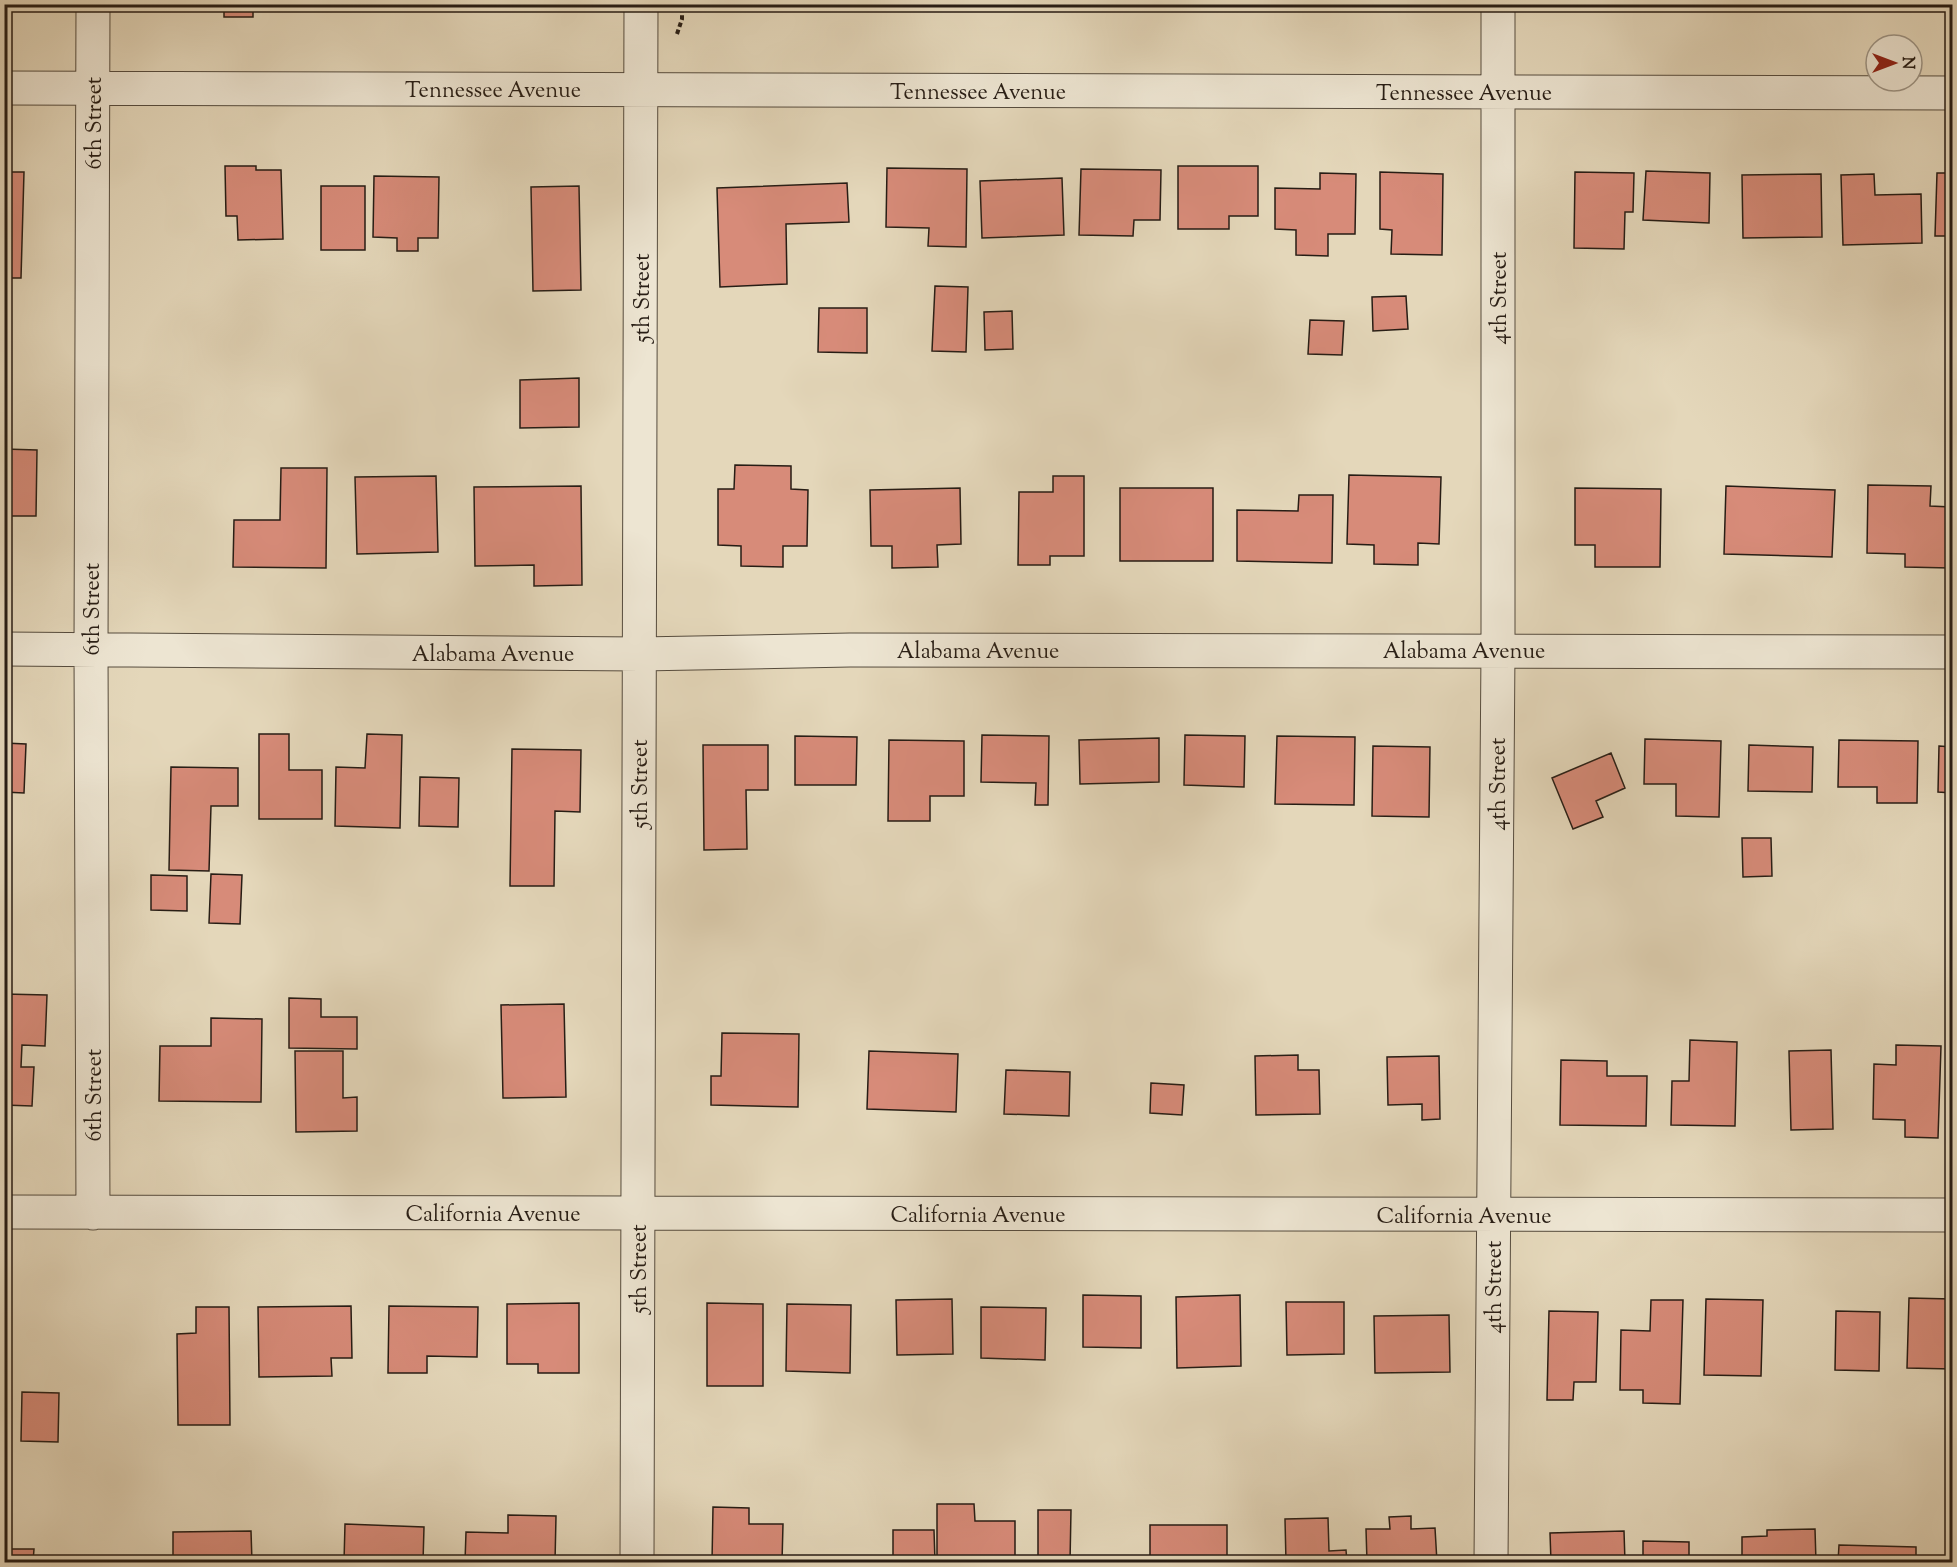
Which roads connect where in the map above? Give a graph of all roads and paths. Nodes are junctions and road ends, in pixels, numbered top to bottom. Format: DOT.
graph roads {
  1 [pos="93,4"];
  2 [pos="641,4"];
  3 [pos="1498,4"];
  4 [pos="4,88"];
  5 [pos="93,88"];
  6 [pos="642,90"];
  7 [pos="1497,92"];
  8 [pos="1953,93"];
  9 [pos="4,649"];
  10 [pos="91,649"];
  11 [pos="1498,650"];
  12 [pos="1953,652"];
  13 [pos="640,654"];
  14 [pos="4,1212"];
  15 [pos="93,1213"];
  16 [pos="638,1213"];
  17 [pos="1494,1215"];
  18 [pos="1953,1215"];
  19 [pos="637,1563"];
  20 [pos="1491,1563"];
  1 -- 5 [label="street, 6th Street"];
  2 -- 6 [label="street, 5th Street"];
  3 -- 7 [label="street, 4th Street"];
  4 -- 5 [label="street, Tennessee Avenue"];
  5 -- 6 [label="street, Tennessee Avenue"];
  5 -- 10 [label="street, 6th Street"];
  6 -- 7 [label="street, Tennessee Avenue"];
  6 -- 13 [label="street, 5th Street"];
  7 -- 8 [label="street, Tennessee Avenue"];
  7 -- 11 [label="street, 4th Street"];
  9 -- 10 [label="street, Alabama Avenue"];
  10 -- 13 [label="street, Alabama Avenue"];
  10 -- 15 [label="street, 6th Street"];
  11 -- 12 [label="street, Alabama Avenue"];
  11 -- 13 [label="street, Alabama Avenue"];
  11 -- 17 [label="street, 4th Street"];
  13 -- 16 [label="street, 5th Street"];
  14 -- 15 [label="street, California Avenue"];
  15 -- 16 [label="street, California Avenue"];
  16 -- 17 [label="street, California Avenue"];
  16 -- 19 [label="street, 5th Street"];
  17 -- 18 [label="street, California Avenue"];
  17 -- 20 [label="street, 4th Street"];
}
